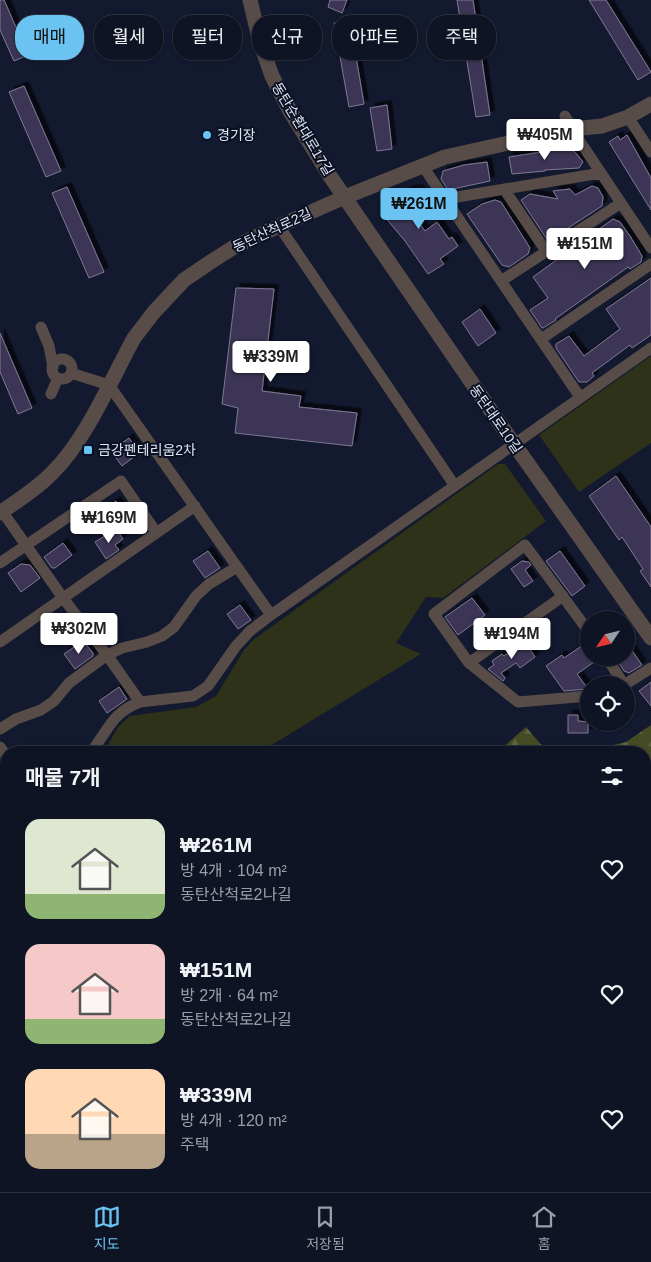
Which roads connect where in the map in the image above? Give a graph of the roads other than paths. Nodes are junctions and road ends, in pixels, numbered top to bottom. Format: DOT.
graph roads {
  1 [pos="250,0"];
  2 [pos="651,104"];
  3 [pos="628,117"];
  4 [pos="568,123"];
  5 [pos="651,152"];
  6 [pos="422,165"];
  7 [pos="600,173"];
  8 [pos="504,189"];
  9 [pos="345,197"];
  10 [pos="445,199"];
  11 [pos="621,203"];
  12 [pos="279,226"];
  13 [pos="651,248"];
  14 [pos="546,251"];
  15 [pos="651,264"];
  16 [pos="501,281"];
  17 [pos="41,327"];
  18 [pos="541,339"];
  19 [pos="651,348"];
  20 [pos="58,368"];
  21 [pos="71,373"];
  22 [pos="108,385"];
  23 [pos="50,394"];
  24 [pos="580,397"];
  25 [pos="519,441"];
  26 [pos="455,486"];
  27 [pos="195,506"];
  28 [pos="1,512"];
  29 [pos="156,532"];
  30 [pos="25,546"];
  31 [pos="0,563"];
  32 [pos="237,567"];
  33 [pos="562,596"];
  34 [pos="63,598"];
  35 [pos="271,615"];
  36 [pos="580,620"];
  37 [pos="651,638"];
  38 [pos="0,642"];
  39 [pos="107,655"];
  40 [pos="468,663"];
  41 [pos="651,668"];
  42 [pos="635,678"];
  43 [pos="580,697"];
  44 [pos="140,702"];
  45 [pos="0,730"];
  46 [pos="95,746"];
  1 -- 9 [label="street, 동탄순환대로17길"];
  2 -- 3 [label="street, 동탄산척로2길"];
  3 -- 4 [label="street, 동탄산척로2길"];
  3 -- 5 [label="street"];
  4 -- 6 [label="street, 동탄산척로2길"];
  4 -- 7 [label="street"];
  6 -- 9 [label="street, 동탄산척로2길"];
  6 -- 10 [label="street"];
  7 -- 8 [label="street"];
  7 -- 11 [label="street"];
  8 -- 10 [label="street"];
  8 -- 14 [label="street"];
  9 -- 12 [label="street, 동탄산척로2길"];
  9 -- 25 [label="street, 동탄대로10길"];
  10 -- 16 [label="street"];
  11 -- 13 [label="street"];
  11 -- 14 [label="street"];
  12 -- 22 [label="street, 동탄산척로2길"];
  12 -- 26 [label="street"];
  14 -- 16 [label="street"];
  15 -- 18 [label="street"];
  16 -- 18 [label="street"];
  17 -- 20 [label="street"];
  18 -- 24 [label="street"];
  19 -- 24 [label="street"];
  20 -- 21 [label="street"];
  20 -- 21 [label="street"];
  20 -- 23 [label="street"];
  21 -- 22 [label="street"];
  22 -- 27 [label="street"];
  22 -- 28 [label="street, 동탄산척로2길"];
  24 -- 25 [label="street"];
  25 -- 26 [label="street"];
  25 -- 37 [label="street, 동탄대로10길"];
  26 -- 35 [label="street"];
  27 -- 29 [label="street"];
  27 -- 32 [label="street"];
  28 -- 30 [label="street"];
  29 -- 30 [label="street"];
  29 -- 34 [label="street"];
  30 -- 31 [label="street"];
  30 -- 34 [label="street"];
  32 -- 35 [label="street"];
  32 -- 39 [label="street"];
  33 -- 36 [label="street"];
  33 -- 40 [label="street"];
  33 -- 40 [label="street"];
  34 -- 38 [label="street"];
  34 -- 39 [label="street"];
  35 -- 44 [label="street"];
  39 -- 44 [label="street"];
  39 -- 45 [label="street"];
  40 -- 43 [label="street"];
  41 -- 42 [label="street"];
  44 -- 46 [label="street"];
}
